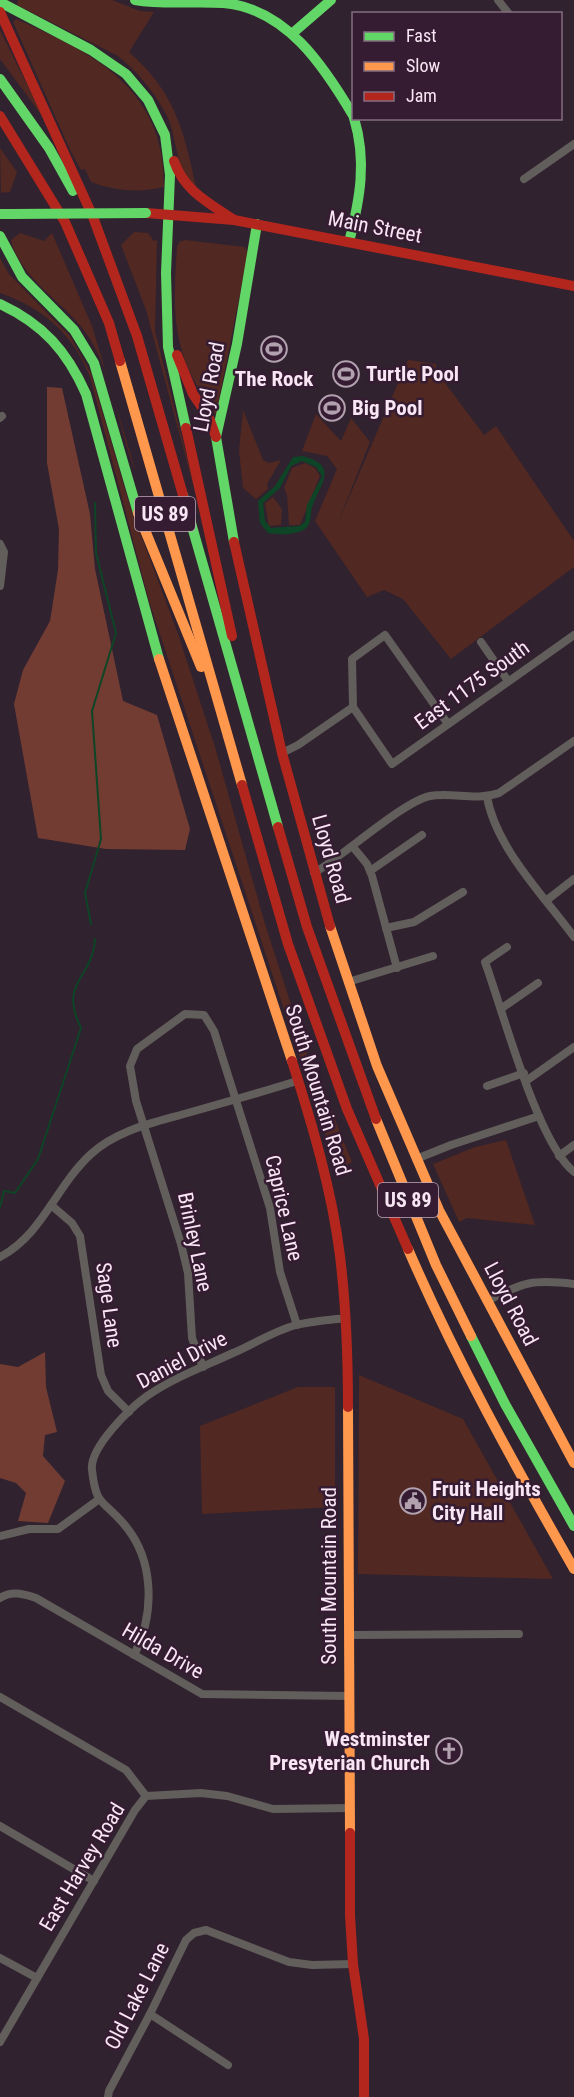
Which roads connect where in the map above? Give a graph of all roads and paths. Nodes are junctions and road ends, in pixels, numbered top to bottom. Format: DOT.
graph roads {
  1 [pos="135,0"];
  2 [pos="331,0"];
  3 [pos="498,0"];
  4 [pos="0,2"];
  5 [pos="0,12"];
  6 [pos="507,12"];
  7 [pos="294,32"];
  8 [pos="0,79"];
  9 [pos="352,115"];
  10 [pos="0,116"];
  11 [pos="355,120"];
  12 [pos="0,132"];
  13 [pos="166,141"];
  14 [pos="574,144"];
  15 [pos="524,179"];
  16 [pos="168,213"];
  17 [pos="5,214"];
  18 [pos="234,220"];
  19 [pos="257,224"];
  20 [pos="0,236"];
  21 [pos="349,242"];
  22 [pos="79,253"];
  23 [pos="108,260"];
  24 [pos="574,286"];
  25 [pos="0,304"];
  26 [pos="168,336"];
  27 [pos="216,437"];
  28 [pos="0,544"];
  29 [pos="0,586"];
  30 [pos="574,635"];
  31 [pos="481,642"];
  32 [pos="508,681"];
  33 [pos="353,707"];
  34 [pos="448,724"];
  35 [pos="574,741"];
  36 [pos="255,750"];
  37 [pos="282,753"];
  38 [pos="240,780"];
  39 [pos="487,797"];
  40 [pos="422,835"];
  41 [pos="353,847"];
  42 [pos="370,871"];
  43 [pos="314,873"];
  44 [pos="574,879"];
  45 [pos="463,892"];
  46 [pos="547,900"];
  47 [pos="386,928"];
  48 [pos="574,937"];
  49 [pos="507,947"];
  50 [pos="433,956"];
  51 [pos="397,968"];
  52 [pos="348,982"];
  53 [pos="538,983"];
  54 [pos="502,1008"];
  55 [pos="574,1047"];
  56 [pos="525,1077"];
  57 [pos="297,1081"];
  58 [pos="487,1086"];
  59 [pos="237,1099"];
  60 [pos="539,1116"];
  61 [pos="144,1126"];
  62 [pos="574,1145"];
  63 [pos="559,1156"];
  64 [pos="416,1159"];
  65 [pos="574,1172"];
  66 [pos="51,1205"];
  67 [pos="0,1257"];
  68 [pos="574,1284"];
  69 [pos="487,1301"];
  70 [pos="346,1318"];
  71 [pos="297,1325"];
  72 [pos="203,1367"];
  73 [pos="129,1412"];
  74 [pos="574,1463"];
  75 [pos="98,1500"];
  76 [pos="574,1526"];
  77 [pos="0,1536"];
  78 [pos="574,1569"];
  79 [pos="3,1596"];
  80 [pos="519,1634"];
  81 [pos="349,1635"];
  82 [pos="134,1655"];
  83 [pos="350,1696"];
  84 [pos="0,1697"];
  85 [pos="146,1796"];
  86 [pos="350,1808"];
  87 [pos="0,1826"];
  88 [pos="94,1881"];
  89 [pos="0,1958"];
  90 [pos="353,1964"];
  91 [pos="37,1978"];
  92 [pos="150,2014"];
  93 [pos="0,2042"];
  94 [pos="228,2065"];
  95 [pos="108,2097"];
  96 [pos="364,2097"];
  1 -- 7 [label="main road"];
  2 -- 7 [label="main road"];
  3 -- 6 [label="street"];
  4 -- 13 [label="main road"];
  5 -- 23 [label="main road"];
  7 -- 9 [label="main road"];
  8 -- 23 [label="main road, US 89"];
  10 -- 22 [label="main road, US 89"];
  11 -- 21 [label="main road"];
  12 -- 22 [label="main road"];
  13 -- 16 [label="main road"];
  13 -- 18 [label="main road"];
  14 -- 15 [label="street"];
  16 -- 17 [label="main road, Main Street, bridge"];
  16 -- 18 [label="main road, Main Street"];
  16 -- 26 [label="main road"];
  18 -- 19 [label="main road, Main Street"];
  19 -- 21 [label="main road, Main Street"];
  19 -- 27 [label="main road, Lloyd Road"];
  20 -- 38 [label="main road"];
  21 -- 24 [label="main road, Main Street"];
  22 -- 38 [label="main road, US 89"];
  23 -- 36 [label="main road, US 89"];
  25 -- 57 [label="main road, South Mountain Road"];
  26 -- 27 [label="main road"];
  26 -- 36 [label="main road"];
  27 -- 37 [label="main road, Lloyd Road"];
  28 -- 29 [label="street"];
  30 -- 32 [label="street, East 1175 South"];
  31 -- 32 [label="street"];
  32 -- 34 [label="street, East 1175 South"];
  33 -- 34 [label="street, East 1175 South"];
  33 -- 34 [label="street"];
  33 -- 37 [label="street"];
  35 -- 39 [label="street"];
  36 -- 76 [label="main road, US 89"];
  37 -- 43 [label="main road, Lloyd Road"];
  38 -- 78 [label="main road, US 89"];
  39 -- 41 [label="street"];
  39 -- 46 [label="street"];
  40 -- 42 [label="street"];
  41 -- 42 [label="street"];
  41 -- 43 [label="street"];
  42 -- 47 [label="street"];
  43 -- 52 [label="main road, Lloyd Road"];
  44 -- 46 [label="street"];
  45 -- 47 [label="street"];
  46 -- 48 [label="street"];
  47 -- 51 [label="street"];
  49 -- 54 [label="street"];
  50 -- 51 [label="street"];
  51 -- 52 [label="street"];
  52 -- 64 [label="main road, Lloyd Road"];
  53 -- 54 [label="street"];
  54 -- 56 [label="street"];
  55 -- 56 [label="street"];
  56 -- 58 [label="street"];
  56 -- 60 [label="street"];
  57 -- 59 [label="street"];
  57 -- 70 [label="main road, South Mountain Road"];
  59 -- 61 [label="street"];
  59 -- 61 [label="street, Caprice Lane"];
  59 -- 71 [label="street, Caprice Lane"];
  60 -- 63 [label="street"];
  60 -- 64 [label="street"];
  61 -- 66 [label="street"];
  61 -- 72 [label="street, Brinley Lane"];
  62 -- 63 [label="street"];
  63 -- 65 [label="street"];
  64 -- 69 [label="main road, Lloyd Road"];
  66 -- 67 [label="street"];
  66 -- 73 [label="street, Sage Lane"];
  68 -- 69 [label="street"];
  69 -- 74 [label="main road, Lloyd Road"];
  70 -- 71 [label="street, Daniel Drive"];
  70 -- 81 [label="main road, South Mountain Road"];
  71 -- 72 [label="street, Daniel Drive"];
  72 -- 73 [label="street, Daniel Drive"];
  73 -- 75 [label="street, Daniel Drive"];
  75 -- 77 [label="street"];
  75 -- 82 [label="street"];
  79 -- 82 [label="street, Hilda Drive"];
  80 -- 81 [label="street"];
  81 -- 83 [label="main road, South Mountain Road"];
  82 -- 83 [label="street, Hilda Drive"];
  83 -- 86 [label="main road, South Mountain Road"];
  84 -- 85 [label="street"];
  85 -- 86 [label="street, East Harvey Road"];
  85 -- 88 [label="street, East Harvey Road"];
  86 -- 90 [label="main road, South Mountain Road"];
  87 -- 88 [label="street"];
  88 -- 91 [label="street, East Harvey Road"];
  89 -- 91 [label="street"];
  90 -- 92 [label="street, Old Lake Lane"];
  90 -- 96 [label="main road, South Mountain Road"];
  91 -- 93 [label="street, East Harvey Road"];
  92 -- 94 [label="street"];
  92 -- 95 [label="street, Old Lake Lane"];
}
